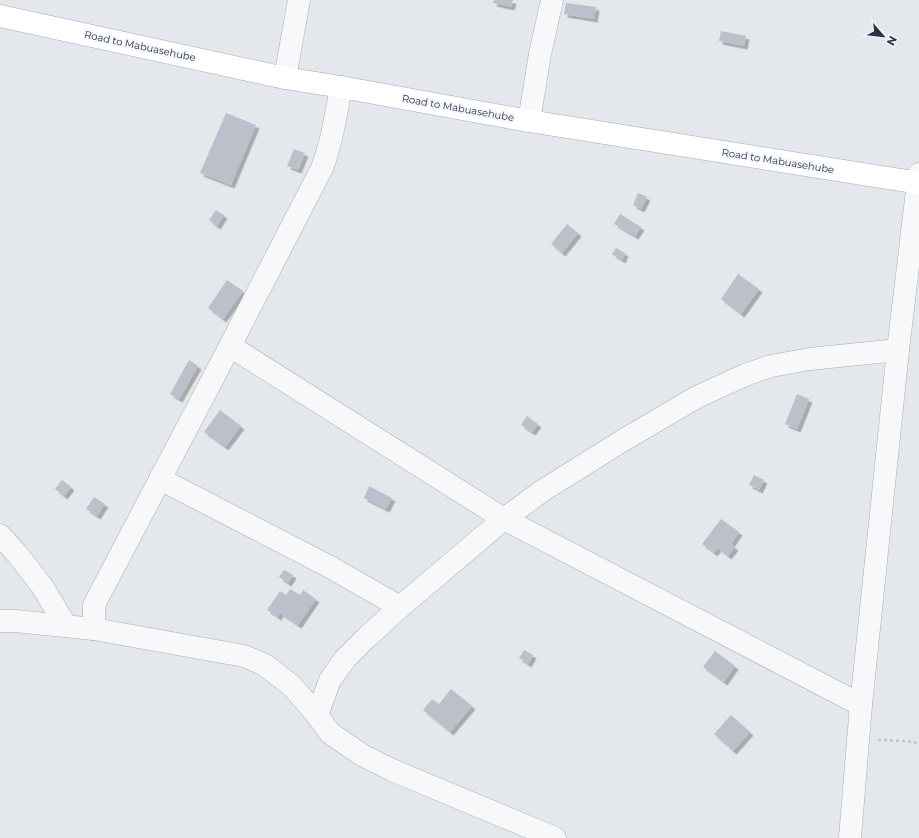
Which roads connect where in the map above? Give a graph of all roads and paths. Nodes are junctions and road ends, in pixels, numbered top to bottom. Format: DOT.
graph roads {
  1 [pos="299,0"];
  2 [pos="552,0"];
  3 [pos="0,16"];
  4 [pos="285,78"];
  5 [pos="341,87"];
  6 [pos="529,121"];
  7 [pos="919,180"];
  8 [pos="230,346"];
  9 [pos="898,350"];
  10 [pos="160,479"];
  11 [pos="504,519"];
  12 [pos="0,535"];
  13 [pos="400,607"];
  14 [pos="0,621"];
  15 [pos="66,626"];
  16 [pos="94,629"];
  17 [pos="861,706"];
  18 [pos="317,715"];
  19 [pos="858,739"];
  20 [pos="919,743"];
  21 [pos="555,838"];
  22 [pos="850,838"];
  1 -- 4 [label="street"];
  2 -- 6 [label="street"];
  3 -- 4 [label="main road, Road to Mabuasehube"];
  4 -- 5 [label="main road, Road to Mabuasehube"];
  5 -- 6 [label="main road, Road to Mabuasehube"];
  5 -- 8 [label="street"];
  6 -- 7 [label="main road, Road to Mabuasehube"];
  7 -- 9 [label="street"];
  8 -- 10 [label="street"];
  8 -- 11 [label="street"];
  9 -- 11 [label="street"];
  9 -- 17 [label="street"];
  10 -- 13 [label="street"];
  10 -- 16 [label="street"];
  11 -- 13 [label="street"];
  11 -- 17 [label="street"];
  12 -- 15 [label="street"];
  13 -- 18 [label="street"];
  14 -- 15 [label="street"];
  15 -- 16 [label="street"];
  16 -- 18 [label="street"];
  17 -- 19 [label="street"];
  18 -- 21 [label="street"];
  19 -- 20 [label="path"];
  19 -- 22 [label="street"];
}
